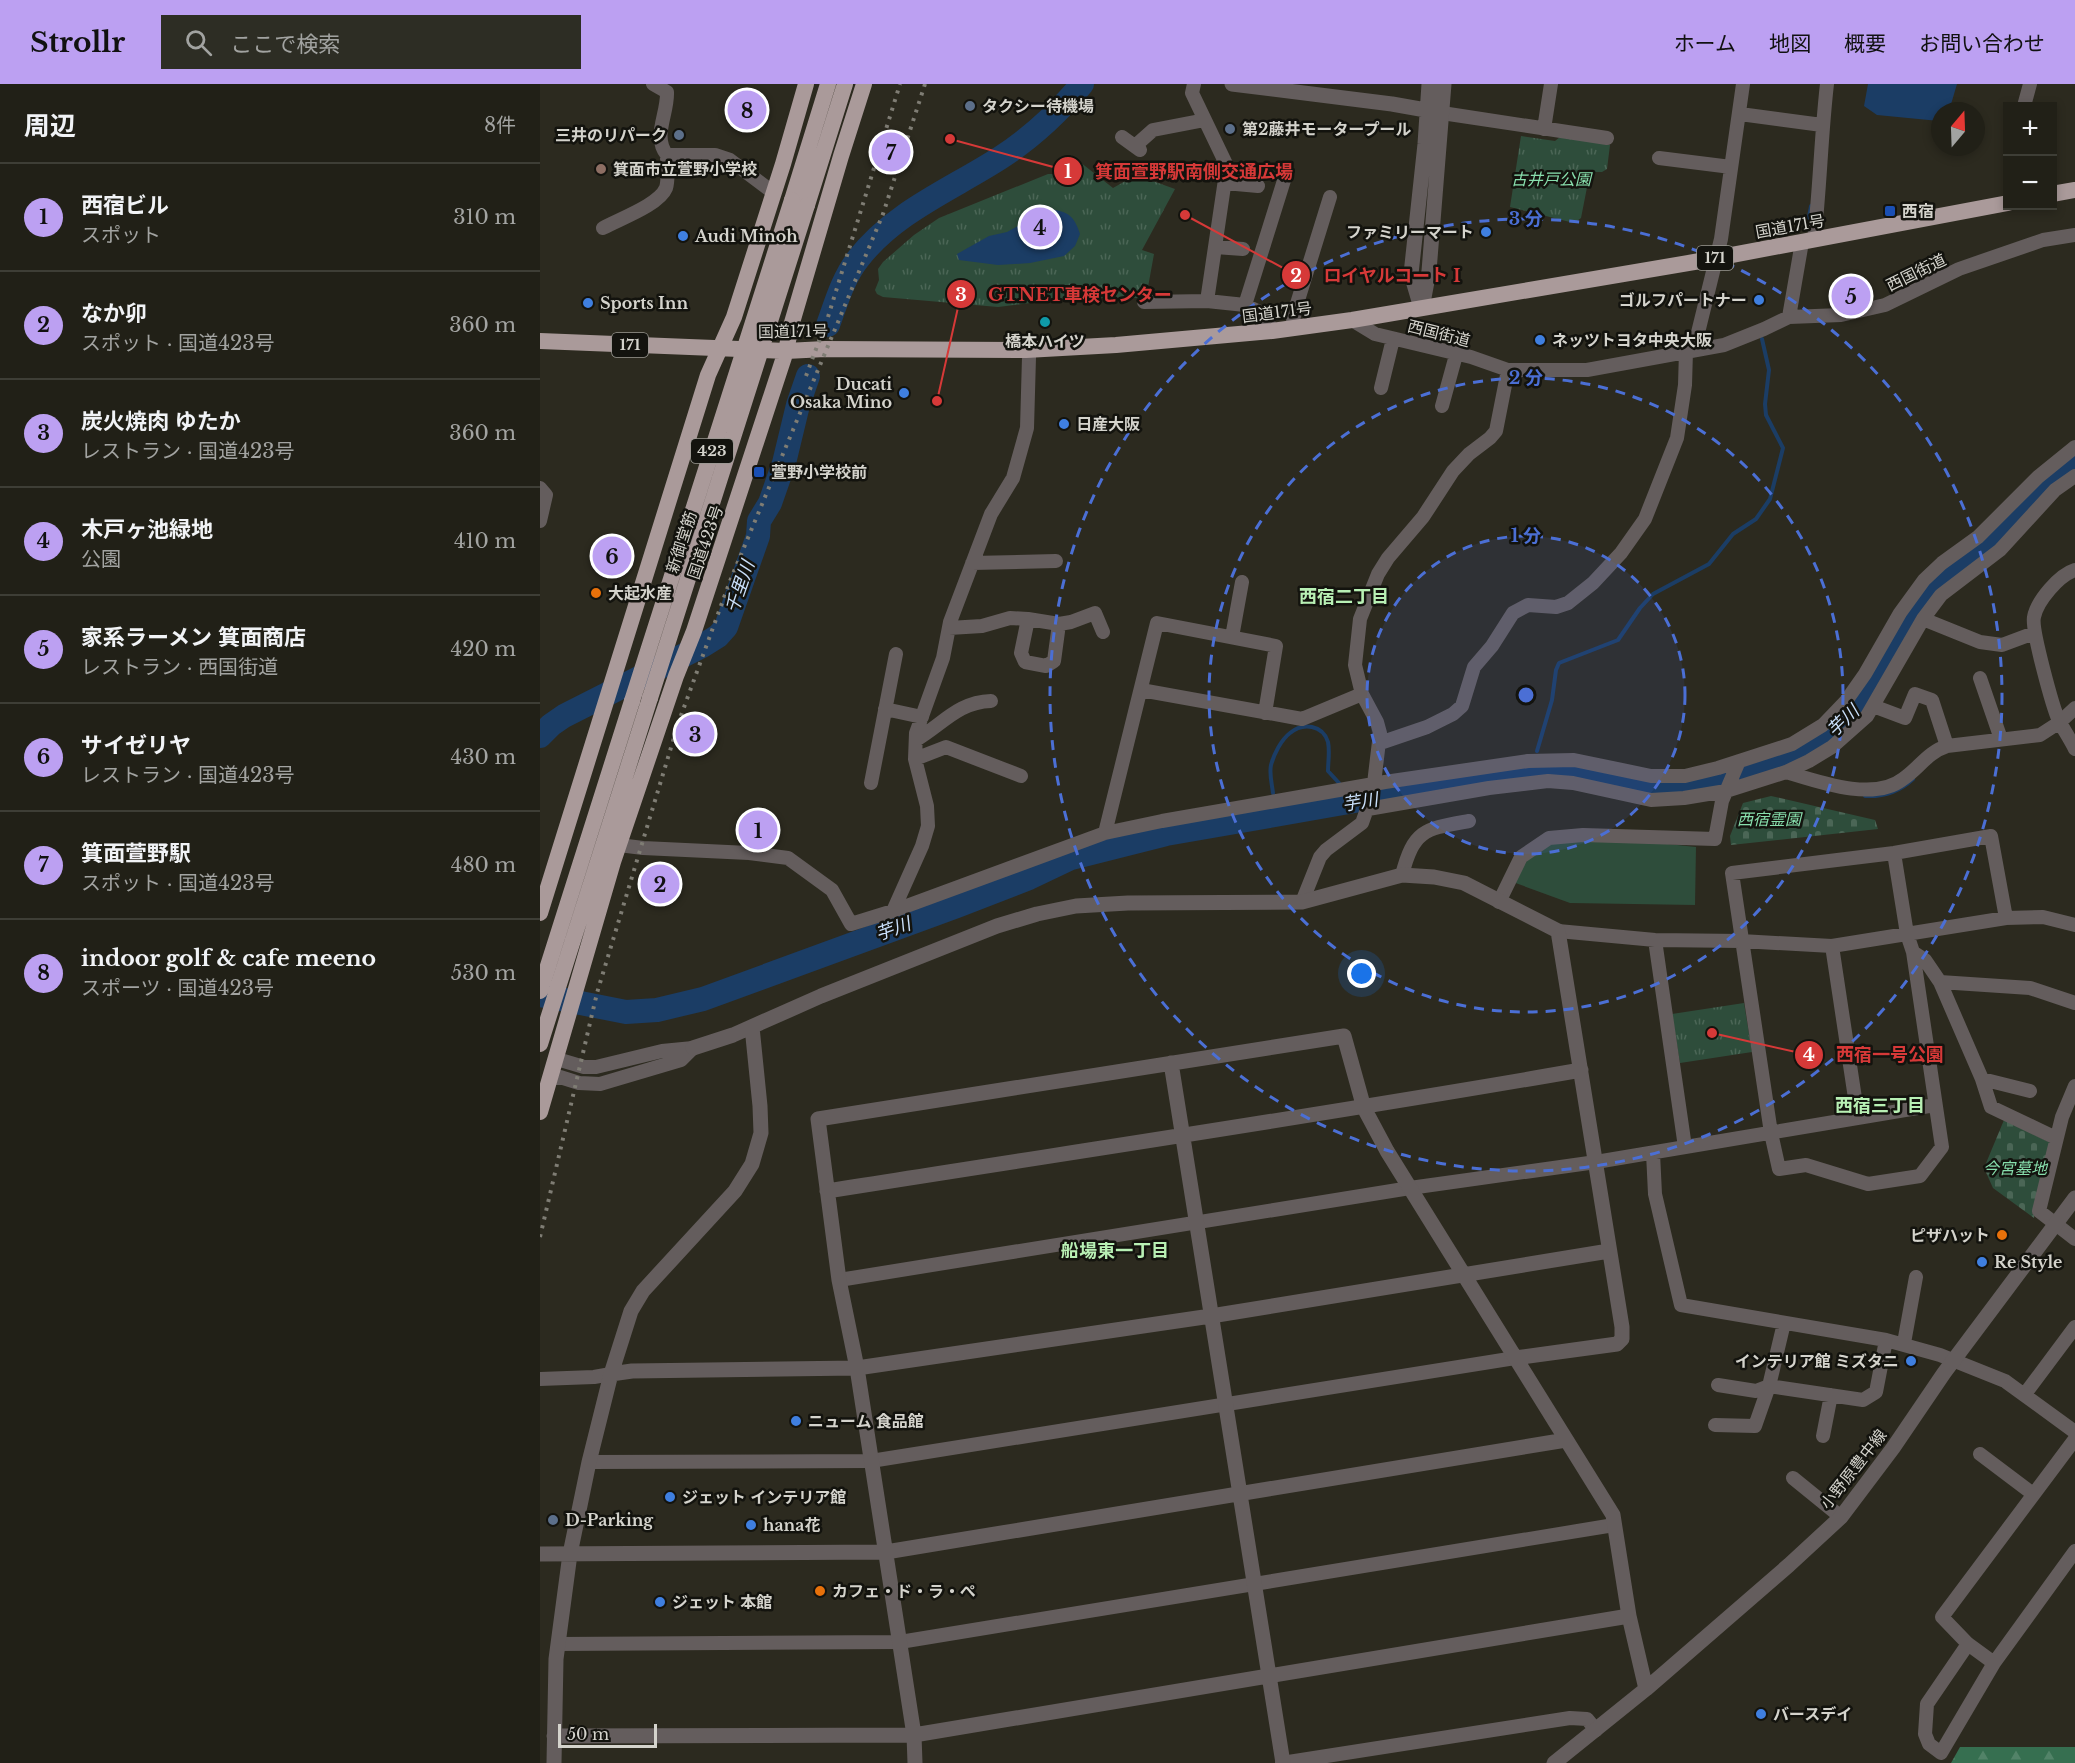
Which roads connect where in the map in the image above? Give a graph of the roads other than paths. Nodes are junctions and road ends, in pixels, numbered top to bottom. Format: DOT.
graph roads {
  1 [pos="653,84"];
  2 [pos="806,84"];
  3 [pos="828,84"];
  4 [pos="845,84"];
  5 [pos="864,84"];
  6 [pos="1194,84"];
  7 [pos="1232,84"];
  8 [pos="1428,84"];
  9 [pos="1444,84"];
  10 [pos="1551,84"];
  11 [pos="1743,84"];
  12 [pos="1827,84"];
  13 [pos="2030,84"];
  14 [pos="2025,102"];
  15 [pos="1434,111"];
  16 [pos="1740,114"];
  17 [pos="1204,120"];
  18 [pos="1822,124"];
  19 [pos="1544,129"];
  20 [pos="1122,137"];
  21 [pos="1607,138"];
  22 [pos="667,155"];
  23 [pos="1659,158"];
  24 [pos="1731,167"];
  25 [pos="1286,174"];
  26 [pos="1225,183"];
  27 [pos="1258,186"];
  28 [pos="2075,190"];
  29 [pos="774,193"];
  30 [pos="2057,193"];
  31 [pos="1330,196"];
  32 [pos="799,202"];
  33 [pos="2003,204"];
  34 [pos="603,228"];
  35 [pos="2075,235"];
  36 [pos="1808,241"];
  37 [pos="1215,247"];
  38 [pos="1243,249"];
  39 [pos="1717,258"];
  40 [pos="1207,301"];
  41 [pos="1144,303"];
  42 [pos="1245,305"];
  43 [pos="1421,308"];
  44 [pos="1789,317"];
  45 [pos="1352,321"];
  46 [pos="1292,328"];
  47 [pos="1272,331"];
  48 [pos="1393,339"];
  49 [pos="540,341"];
  50 [pos="720,350"];
  51 [pos="1026,350"];
  52 [pos="1690,350"];
  53 [pos="786,351"];
  54 [pos="1456,355"];
  55 [pos="1508,370"];
  56 [pos="1381,388"];
  57 [pos="1442,406"];
  58 [pos="2075,447"];
  59 [pos="2075,476"];
  60 [pos="540,489"];
  61 [pos="540,521"];
  62 [pos="1056,561"];
  63 [pos="972,563"];
  64 [pos="2075,570"];
  65 [pos="1242,582"];
  66 [pos="1028,619"];
  67 [pos="1923,619"];
  68 [pos="1059,624"];
  69 [pos="949,628"];
  70 [pos="1103,632"];
  71 [pos="2034,633"];
  72 [pos="1232,638"];
  73 [pos="896,654"];
  74 [pos="1980,678"];
  75 [pos="1141,690"];
  76 [pos="1362,694"];
  77 [pos="991,701"];
  78 [pos="1874,706"];
  79 [pos="2075,708"];
  80 [pos="885,709"];
  81 [pos="1265,713"];
  82 [pos="922,717"];
  83 [pos="2060,722"];
  84 [pos="2001,739"];
  85 [pos="916,740"];
  86 [pos="1380,743"];
  87 [pos="1947,746"];
  88 [pos="2075,749"];
  89 [pos="915,759"];
  90 [pos="1737,766"];
  91 [pos="1786,772"];
  92 [pos="1021,776"];
  93 [pos="871,783"];
  94 [pos="1373,788"];
  95 [pos="1727,788"];
  96 [pos="1368,808"];
  97 [pos="1469,821"];
  98 [pos="1105,833"];
  99 [pos="619,845"];
  100 [pos="1894,853"];
  101 [pos="1402,875"];
  102 [pos="1302,902"];
  103 [pos="1499,902"];
  104 [pos="893,911"];
  105 [pos="540,913"];
  106 [pos="2006,918"];
  107 [pos="2075,925"];
  108 [pos="1558,931"];
  109 [pos="1907,934"];
  110 [pos="1655,940"];
  111 [pos="1741,941"];
  112 [pos="1832,946"];
  113 [pos="1912,952"];
  114 [pos="1940,982"];
  115 [pos="547,986"];
  116 [pos="2075,1003"];
  117 [pos="752,1027"];
  118 [pos="540,1044"];
  119 [pos="693,1048"];
  120 [pos="557,1059"];
  121 [pos="1171,1063"];
  122 [pos="1581,1070"];
  123 [pos="551,1079"];
  124 [pos="1982,1080"];
  125 [pos="2075,1086"];
  126 [pos="2030,1091"];
  127 [pos="1935,1105"];
  128 [pos="1364,1108"];
  129 [pos="540,1112"];
  130 [pos="1858,1118"];
  131 [pos="1771,1133"];
  132 [pos="1182,1134"];
  133 [pos="2056,1138"];
  134 [pos="1685,1147"];
  135 [pos="1653,1153"];
  136 [pos="1596,1162"];
  137 [pos="1410,1188"];
  138 [pos="827,1191"];
  139 [pos="2075,1198"];
  140 [pos="1196,1222"];
  141 [pos="2056,1224"];
  142 [pos="2075,1239"];
  143 [pos="1609,1251"];
  144 [pos="1464,1274"];
  145 [pos="1916,1277"];
  146 [pos="839,1280"];
  147 [pos="1211,1316"];
  148 [pos="1784,1323"];
  149 [pos="2075,1327"];
  150 [pos="1886,1340"];
  151 [pos="1904,1343"];
  152 [pos="1515,1358"];
  153 [pos="1955,1360"];
  154 [pos="857,1368"];
  155 [pos="611,1374"];
  156 [pos="540,1379"];
  157 [pos="1718,1384"];
  158 [pos="1769,1386"];
  159 [pos="2025,1394"];
  160 [pos="1831,1395"];
  161 [pos="1226,1404"];
  162 [pos="1715,1425"];
  163 [pos="2075,1432"];
  164 [pos="1823,1436"];
  165 [pos="2075,1439"];
  166 [pos="1566,1440"];
  167 [pos="1980,1454"];
  168 [pos="872,1461"];
  169 [pos="589,1462"];
  170 [pos="1794,1478"];
  171 [pos="1240,1494"];
  172 [pos="2033,1494"];
  173 [pos="1840,1517"];
  174 [pos="1614,1526"];
  175 [pos="2075,1551"];
  176 [pos="886,1552"];
  177 [pos="540,1554"];
  178 [pos="570,1554"];
  179 [pos="1254,1583"];
  180 [pos="1629,1616"];
  181 [pos="900,1642"];
  182 [pos="558,1644"];
  183 [pos="1968,1644"];
  184 [pos="1995,1663"];
  185 [pos="1269,1676"];
  186 [pos="1646,1689"];
  187 [pos="1596,1730"];
  188 [pos="914,1735"];
  189 [pos="554,1736"];
  190 [pos="554,1763"];
  191 [pos="915,1763"];
  192 [pos="1283,1763"];
  193 [pos="1554,1763"];
  1 -- 22 [label="street"];
  2 -- 29 [label="highway, 423"];
  3 -- 32 [label="highway, 新御堂筋 / 423"];
  4 -- 32 [label="highway, 新御堂筋 / 423"];
  5 -- 53 [label="highway, 国道423号 / 423"];
  6 -- 17 [label="street"];
  7 -- 15 [label="street"];
  8 -- 15 [label="street"];
  9 -- 15 [label="street"];
  10 -- 19 [label="street"];
  11 -- 16 [label="street"];
  12 -- 18 [label="street"];
  13 -- 14 [label="street"];
  15 -- 19 [label="street"];
  15 -- 43 [label="street"];
  16 -- 18 [label="street"];
  16 -- 24 [label="street"];
  17 -- 20 [label="street"];
  17 -- 26 [label="street"];
  18 -- 36 [label="street"];
  19 -- 21 [label="street"];
  22 -- 29 [label="street"];
  22 -- 34 [label="street"];
  23 -- 24 [label="street"];
  24 -- 39 [label="street"];
  25 -- 42 [label="street"];
  26 -- 27 [label="street"];
  26 -- 37 [label="street"];
  28 -- 30 [label="highway"];
  29 -- 50 [label="highway, 423"];
  31 -- 46 [label="street"];
  32 -- 115 [label="highway, 新御堂筋 / 423, bridge"];
  32 -- 115 [label="highway, 新御堂筋 / 423, bridge"];
  33 -- 36 [label="highway, 国道171号 / 171"];
  35 -- 44 [label="street, 西国街道"];
  36 -- 39 [label="highway, 国道171号 / 171"];
  36 -- 44 [label="street"];
  37 -- 38 [label="street"];
  37 -- 40 [label="street"];
  39 -- 43 [label="highway, 国道171号 / 171"];
  39 -- 52 [label="street"];
  40 -- 41 [label="street"];
  40 -- 42 [label="street"];
  42 -- 47 [label="street"];
  43 -- 45 [label="highway, 国道171号 / 171"];
  44 -- 52 [label="street, 西国街道"];
  45 -- 46 [label="highway, 国道171号 / 171"];
  45 -- 48 [label="street, 西国街道"];
  46 -- 47 [label="highway, 国道171号 / 171"];
  47 -- 51 [label="highway, 国道171号 / 171"];
  48 -- 54 [label="street, 西国街道"];
  48 -- 56 [label="street"];
  49 -- 50 [label="highway, 国道171号 / 171"];
  50 -- 53 [label="highway, 国道171号 / 171"];
  50 -- 105 [label="highway, 423"];
  51 -- 53 [label="highway, 国道171号 / 171"];
  51 -- 63 [label="street"];
  52 -- 55 [label="street, 西国街道"];
  52 -- 86 [label="street"];
  53 -- 99 [label="highway, 国道423号 / 423"];
  54 -- 55 [label="street, 西国街道"];
  54 -- 57 [label="street"];
  55 -- 76 [label="street"];
  58 -- 90 [label="street"];
  59 -- 67 [label="street"];
  60 -- 61 [label="street"];
  62 -- 63 [label="street"];
  63 -- 69 [label="street"];
  64 -- 71 [label="street"];
  65 -- 72 [label="street"];
  66 -- 68 [label="street"];
  66 -- 68 [label="street"];
  66 -- 69 [label="street"];
  67 -- 71 [label="street"];
  67 -- 78 [label="street"];
  68 -- 70 [label="street"];
  69 -- 82 [label="street"];
  71 -- 83 [label="street"];
  72 -- 75 [label="street"];
  72 -- 81 [label="street"];
  73 -- 80 [label="street"];
  74 -- 84 [label="street"];
  75 -- 81 [label="street"];
  75 -- 98 [label="street"];
  76 -- 81 [label="street"];
  76 -- 86 [label="street"];
  77 -- 85 [label="street"];
  78 -- 87 [label="street"];
  78 -- 91 [label="street"];
  79 -- 83 [label="street"];
  80 -- 82 [label="street"];
  80 -- 93 [label="street"];
  82 -- 85 [label="street"];
  83 -- 84 [label="street"];
  83 -- 88 [label="street"];
  84 -- 87 [label="street"];
  85 -- 89 [label="street"];
  86 -- 94 [label="street"];
  87 -- 91 [label="street"];
  89 -- 92 [label="street"];
  89 -- 104 [label="street"];
  90 -- 94 [label="street"];
  90 -- 95 [label="street"];
  91 -- 95 [label="street"];
  94 -- 96 [label="street"];
  94 -- 98 [label="street"];
  95 -- 96 [label="street"];
  95 -- 103 [label="street"];
  96 -- 102 [label="street"];
  97 -- 101 [label="street"];
  98 -- 104 [label="street"];
  99 -- 104 [label="street"];
  99 -- 120 [label="highway, 国道423号 / 423"];
  100 -- 106 [label="street"];
  100 -- 109 [label="street"];
  100 -- 111 [label="street"];
  101 -- 102 [label="street"];
  101 -- 103 [label="street"];
  102 -- 117 [label="street"];
  103 -- 108 [label="street"];
  106 -- 107 [label="street"];
  106 -- 109 [label="street"];
  108 -- 110 [label="street"];
  108 -- 122 [label="street"];
  109 -- 112 [label="street"];
  109 -- 113 [label="street"];
  110 -- 111 [label="street"];
  110 -- 134 [label="street"];
  111 -- 112 [label="street"];
  111 -- 131 [label="street"];
  112 -- 130 [label="street"];
  113 -- 114 [label="street"];
  113 -- 127 [label="street"];
  114 -- 116 [label="street"];
  114 -- 124 [label="street"];
  115 -- 118 [label="highway, 新御堂筋 / 423"];
  117 -- 119 [label="street"];
  117 -- 155 [label="street"];
  119 -- 120 [label="street"];
  119 -- 123 [label="street"];
  120 -- 123 [label="highway, 国道423号 / 423"];
  121 -- 128 [label="street"];
  121 -- 132 [label="street"];
  121 -- 138 [label="street"];
  122 -- 128 [label="street"];
  122 -- 136 [label="street"];
  123 -- 129 [label="highway, 国道423号 / 423"];
  124 -- 126 [label="street"];
  124 -- 133 [label="street"];
  125 -- 133 [label="street"];
  127 -- 130 [label="street"];
  127 -- 131 [label="street"];
  128 -- 132 [label="street"];
  128 -- 137 [label="street"];
  130 -- 131 [label="street"];
  131 -- 134 [label="street"];
  132 -- 138 [label="street"];
  132 -- 140 [label="street"];
  133 -- 141 [label="street"];
  134 -- 135 [label="street"];
  135 -- 136 [label="street"];
  135 -- 148 [label="street"];
  136 -- 137 [label="street"];
  136 -- 143 [label="street"];
  137 -- 140 [label="street"];
  137 -- 144 [label="street"];
  138 -- 146 [label="street"];
  139 -- 141 [label="street, 小野原豊中線"];
  140 -- 146 [label="street"];
  140 -- 147 [label="street"];
  141 -- 142 [label="street"];
  141 -- 153 [label="street, 小野原豊中線"];
  143 -- 144 [label="street"];
  143 -- 152 [label="street"];
  144 -- 147 [label="street"];
  144 -- 152 [label="street"];
  145 -- 151 [label="street"];
  146 -- 154 [label="street"];
  147 -- 154 [label="street"];
  147 -- 161 [label="street"];
  148 -- 150 [label="street"];
  148 -- 158 [label="street"];
  149 -- 159 [label="street"];
  150 -- 151 [label="street"];
  150 -- 160 [label="street"];
  151 -- 153 [label="street"];
  152 -- 161 [label="street"];
  152 -- 166 [label="street"];
  153 -- 159 [label="street"];
  153 -- 173 [label="street, 小野原豊中線"];
  154 -- 155 [label="street"];
  154 -- 168 [label="street"];
  155 -- 156 [label="street"];
  155 -- 169 [label="street"];
  157 -- 158 [label="street"];
  158 -- 160 [label="street"];
  158 -- 162 [label="street"];
  159 -- 163 [label="street"];
  160 -- 164 [label="street"];
  161 -- 168 [label="street"];
  161 -- 171 [label="street"];
  165 -- 172 [label="street"];
  166 -- 171 [label="street"];
  166 -- 174 [label="street"];
  167 -- 172 [label="street"];
  168 -- 169 [label="street"];
  168 -- 176 [label="street"];
  169 -- 178 [label="street"];
  170 -- 173 [label="street"];
  171 -- 176 [label="street"];
  171 -- 179 [label="street"];
  172 -- 183 [label="street"];
  173 -- 186 [label="street, 小野原豊中線"];
  174 -- 179 [label="street"];
  174 -- 180 [label="street"];
  175 -- 184 [label="street"];
  176 -- 178 [label="street"];
  176 -- 181 [label="street"];
  177 -- 178 [label="street"];
  178 -- 182 [label="street"];
  179 -- 181 [label="street"];
  179 -- 185 [label="street"];
  180 -- 185 [label="street"];
  180 -- 186 [label="street"];
  181 -- 182 [label="street"];
  181 -- 188 [label="street"];
  182 -- 189 [label="street"];
  183 -- 184 [label="street"];
  183 -- 184 [label="street"];
  185 -- 188 [label="street"];
  185 -- 192 [label="street"];
  186 -- 187 [label="street, 小野原豊中線"];
  187 -- 192 [label="street"];
  187 -- 193 [label="street, 小野原豊中線"];
  188 -- 189 [label="street"];
  188 -- 191 [label="street"];
  189 -- 190 [label="street"];
}
